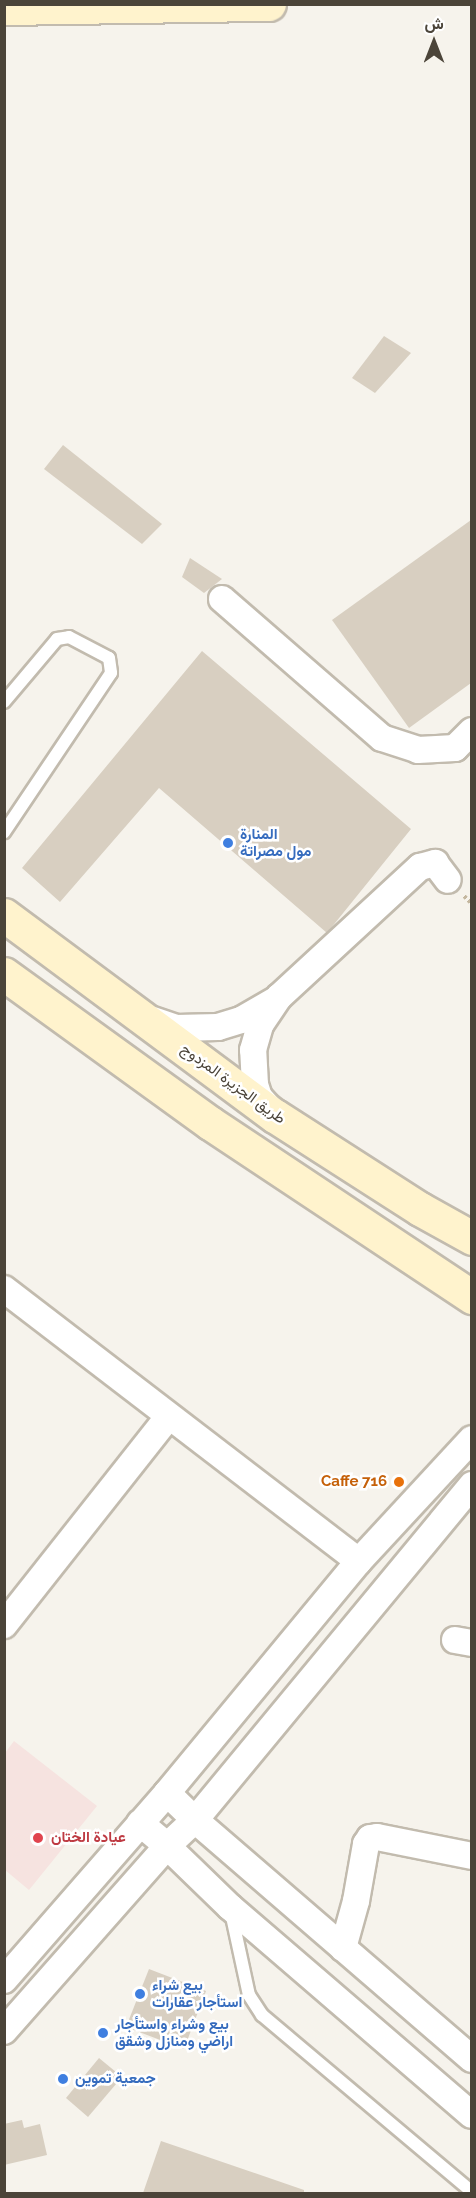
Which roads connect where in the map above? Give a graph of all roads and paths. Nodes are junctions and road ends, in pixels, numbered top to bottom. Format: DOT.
graph roads {
  1 [pos="269,4"];
  2 [pos="4,8"];
  3 [pos="222,599"];
  4 [pos="4,702"];
  5 [pos="471,731"];
  6 [pos="4,832"];
  7 [pos="448,880"];
  8 [pos="4,915"];
  9 [pos="4,974"];
  10 [pos="279,997"];
  11 [pos="123,1004"];
  12 [pos="275,1116"];
  13 [pos="471,1238"];
  14 [pos="4,1289"];
  15 [pos="467,1301"];
  16 [pos="169,1416"];
  17 [pos="471,1439"];
  18 [pos="471,1485"];
  19 [pos="359,1561"];
  20 [pos="4,1625"];
  21 [pos="167,1793"];
  22 [pos="195,1820"];
  23 [pos="140,1823"];
  24 [pos="167,1846"];
  25 [pos="471,1856"];
  26 [pos="230,1907"];
  27 [pos="343,1948"];
  28 [pos="4,1980"];
  29 [pos="4,2031"];
  30 [pos="471,2059"];
  31 [pos="471,2115"];
  32 [pos="471,2192"];
  1 -- 2 [label="main road"];
  3 -- 5 [label="street"];
  4 -- 6 [label="lane"];
  7 -- 10 [label="street"];
  8 -- 11 [label="main road, طريق الجزيرة المزدوج"];
  9 -- 15 [label="main road"];
  10 -- 11 [label="street"];
  10 -- 12 [label="street"];
  11 -- 12 [label="main road, طريق الجزيرة المزدوج"];
  12 -- 13 [label="main road, طريق الجزيرة المزدوج"];
  14 -- 16 [label="street"];
  16 -- 19 [label="street"];
  16 -- 20 [label="street"];
  17 -- 19 [label="street"];
  18 -- 22 [label="street"];
  19 -- 21 [label="street"];
  21 -- 22 [label="street"];
  21 -- 23 [label="street"];
  22 -- 24 [label="street"];
  22 -- 27 [label="street"];
  23 -- 24 [label="street"];
  23 -- 28 [label="street"];
  24 -- 26 [label="street"];
  24 -- 29 [label="street"];
  25 -- 27 [label="street"];
  26 -- 31 [label="street"];
  26 -- 32 [label="lane"];
  27 -- 30 [label="street"];
}
